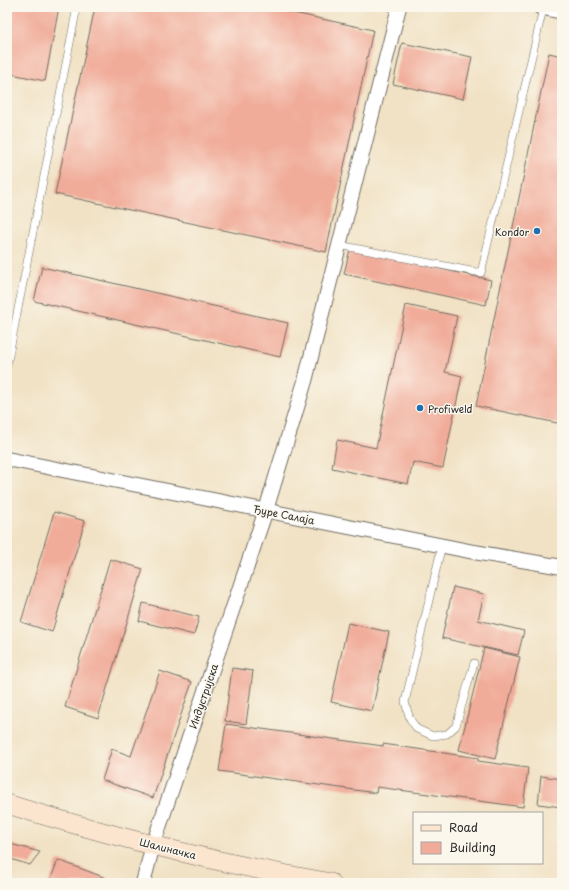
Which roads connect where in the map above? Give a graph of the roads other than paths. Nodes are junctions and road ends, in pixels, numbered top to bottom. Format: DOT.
graph roads {
  1 [pos="77,7"];
  2 [pos="399,7"];
  3 [pos="541,8"];
  4 [pos="562,12"];
  5 [pos="339,245"];
  6 [pos="7,365"];
  7 [pos="7,458"];
  8 [pos="266,510"];
  9 [pos="442,545"];
  10 [pos="562,567"];
  11 [pos="474,663"];
  12 [pos="7,804"];
  13 [pos="153,845"];
  14 [pos="143,883"];
  15 [pos="331,883"];
  1 -- 6 [label="lane"];
  2 -- 5 [label="street, Индустријска"];
  3 -- 4 [label="street"];
  3 -- 5 [label="lane"];
  5 -- 8 [label="street, Индустријска"];
  7 -- 8 [label="street, Ђуре Салаја"];
  8 -- 9 [label="street, Ђуре Салаја"];
  8 -- 13 [label="street, Индустријска"];
  9 -- 10 [label="street, Ђуре Салаја"];
  9 -- 11 [label="lane"];
  12 -- 13 [label="main road, Шалиначка"];
  13 -- 14 [label="street, Индустријска"];
  13 -- 15 [label="main road, Шалиначка"];
}
